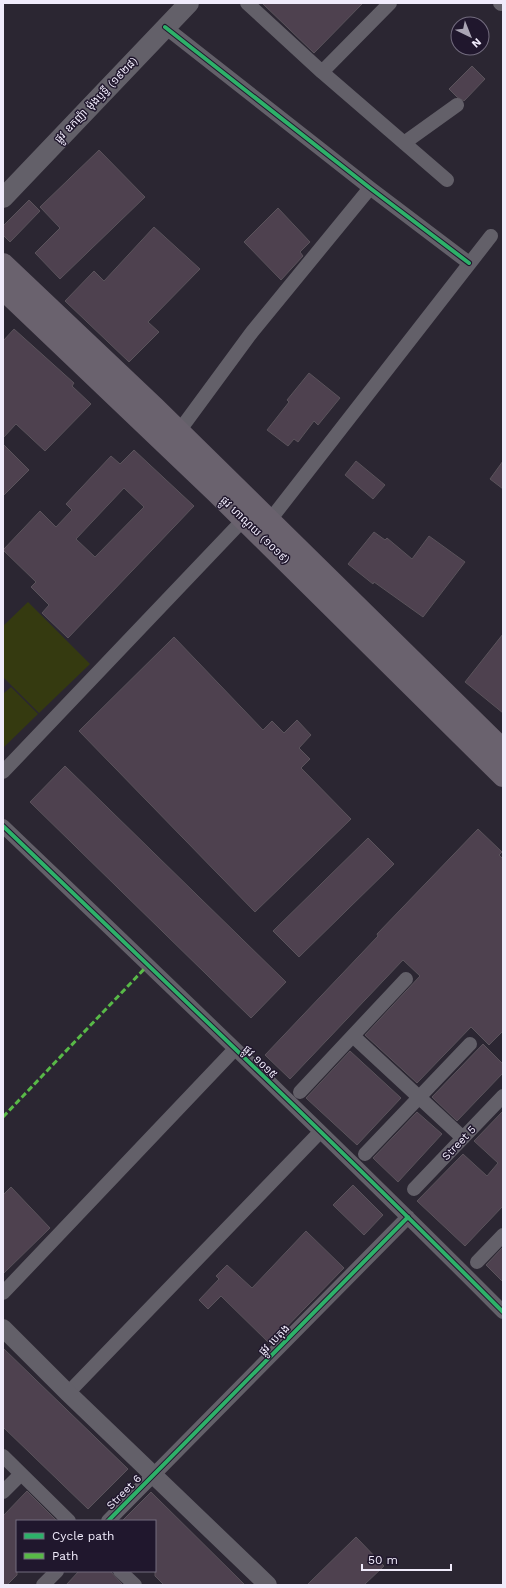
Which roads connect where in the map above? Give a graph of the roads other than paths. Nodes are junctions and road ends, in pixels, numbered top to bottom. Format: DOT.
graph roads {
  1 [pos="247,3"];
  2 [pos="390,3"];
  3 [pos="183,5"];
  4 [pos="165,27"];
  5 [pos="322,72"];
  6 [pos="457,105"];
  7 [pos="404,143"];
  8 [pos="447,180"];
  9 [pos="370,188"];
  10 [pos="3,198"];
  11 [pos="491,236"];
  12 [pos="469,263"];
  13 [pos="3,264"];
  14 [pos="3,289"];
  15 [pos="173,439"];
  16 [pos="244,519"];
  17 [pos="270,520"];
  18 [pos="503,750"];
  19 [pos="3,772"];
  20 [pos="503,776"];
  21 [pos="4,830"];
  22 [pos="406,979"];
  23 [pos="353,1036"];
  24 [pos="470,1044"];
  25 [pos="234,1050"];
  26 [pos="300,1092"];
  27 [pos="503,1096"];
  28 [pos="419,1097"];
  29 [pos="320,1132"];
  30 [pos="463,1138"];
  31 [pos="365,1154"];
  32 [pos="414,1189"];
  33 [pos="408,1217"];
  34 [pos="503,1235"];
  35 [pos="477,1262"];
  36 [pos="3,1293"];
  37 [pos="503,1312"];
  38 [pos="3,1328"];
  39 [pos="68,1393"];
  40 [pos="3,1456"];
  41 [pos="21,1474"];
  42 [pos="154,1475"];
  43 [pos="3,1492"];
  44 [pos="68,1520"];
  45 [pos="109,1520"];
  46 [pos="56,1572"];
  47 [pos="121,1572"];
  48 [pos="43,1585"];
  49 [pos="135,1585"];
  50 [pos="268,1585"];
  1 -- 5 [label="street"];
  2 -- 5 [label="street"];
  3 -- 4 [label="main road, ផ្លូវ ឧកញ៉ា ម៉ុងឫទ្ធី (១៩២៨)"];
  4 -- 9 [label="street"];
  4 -- 10 [label="main road, ផ្លូវ ឧកញ៉ា ម៉ុងឫទ្ធី (១៩២៨)"];
  5 -- 7 [label="street"];
  6 -- 7 [label="street"];
  7 -- 8 [label="street"];
  9 -- 12 [label="street"];
  9 -- 15 [label="street"];
  11 -- 12 [label="street"];
  12 -- 17 [label="street"];
  13 -- 15 [label="main road, ផ្លូវ ហាណូយ (១០១៩)"];
  14 -- 15 [label="main road, ផ្លូវ ហាណូយ (១០១៩)"];
  15 -- 16 [label="main road, ផ្លូវ ហាណូយ (១០១៩)"];
  15 -- 17 [label="main road, ផ្លូវ ហាណូយ (១០១៩)"];
  16 -- 19 [label="street"];
  16 -- 20 [label="main road, ផ្លូវ ហាណូយ (១០១៩)"];
  17 -- 18 [label="main road, ផ្លូវ ហាណូយ (១០១៩)"];
  21 -- 25 [label="street, ផ្លូវ ១០១៥"];
  22 -- 23 [label="street"];
  23 -- 26 [label="street"];
  23 -- 28 [label="street"];
  24 -- 28 [label="street"];
  25 -- 29 [label="street, ផ្លូវ ១០១៥"];
  25 -- 36 [label="street"];
  27 -- 30 [label="street, Street 5"];
  28 -- 30 [label="street"];
  28 -- 31 [label="street"];
  29 -- 33 [label="street, ផ្លូវ ១០១៥"];
  29 -- 39 [label="street"];
  30 -- 32 [label="street, Street 5"];
  33 -- 37 [label="street, ផ្លូវ ១០១៥"];
  33 -- 42 [label="street, ផ្លូវ បេតុង"];
  34 -- 35 [label="street"];
  38 -- 39 [label="street"];
  39 -- 42 [label="street"];
  40 -- 41 [label="street"];
  41 -- 43 [label="street"];
  41 -- 44 [label="street"];
  42 -- 45 [label="street, Street 6"];
  42 -- 50 [label="street"];
  46 -- 48 [label="street"];
  47 -- 49 [label="street"];
}
